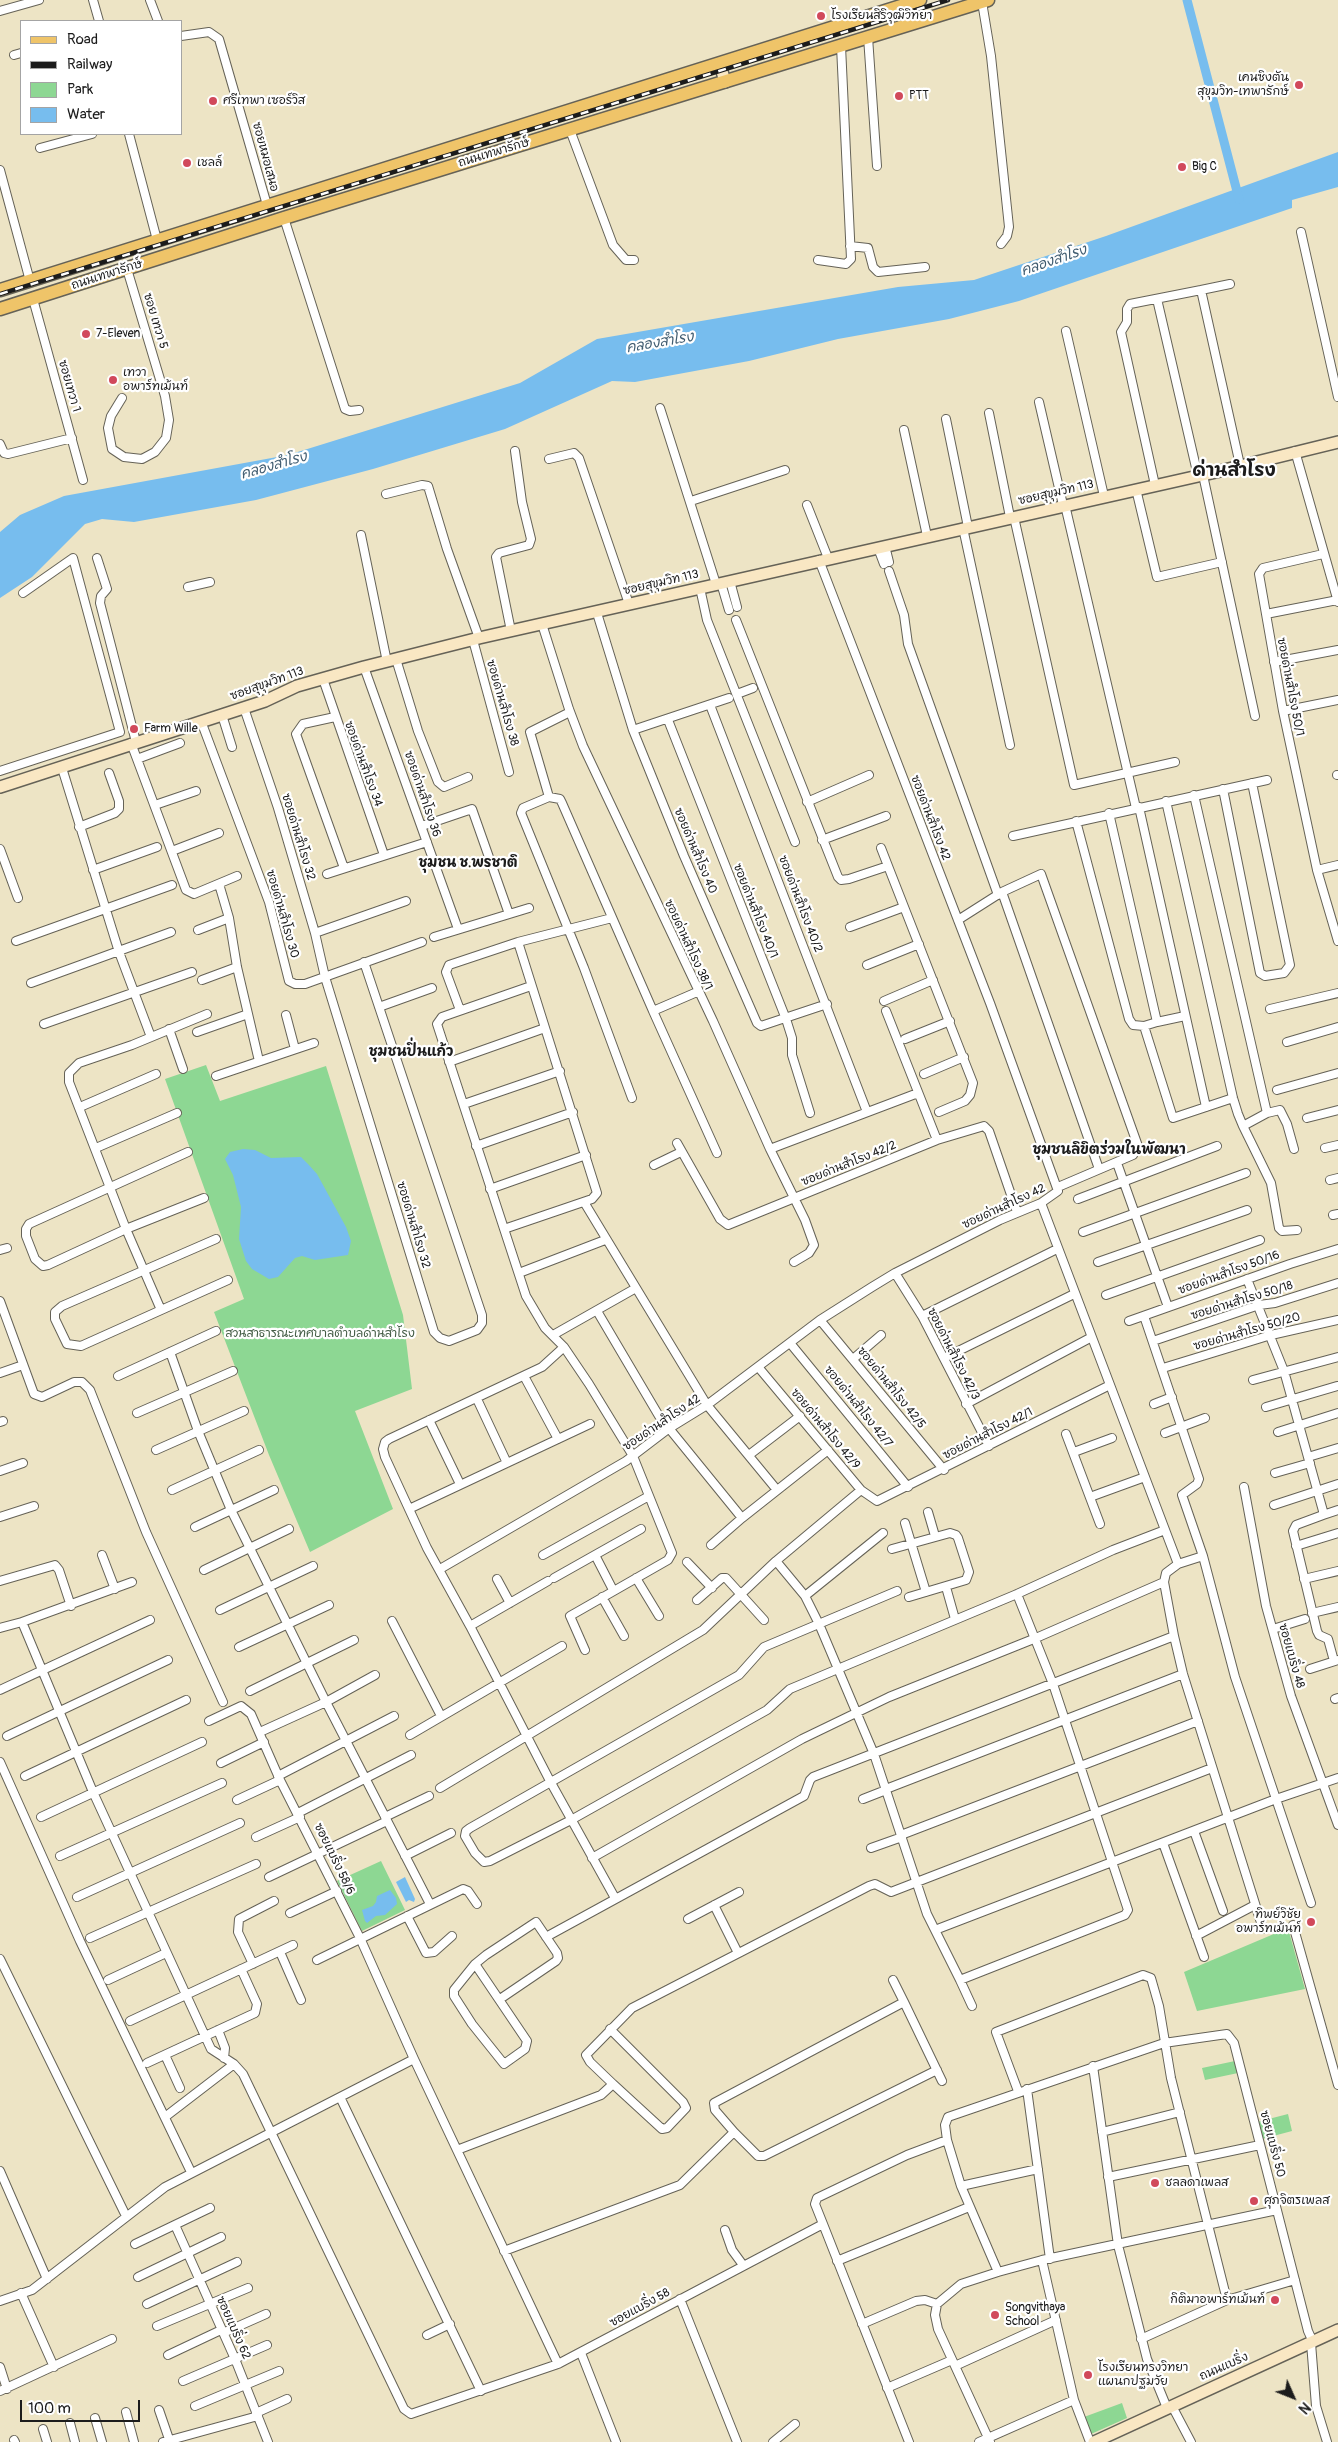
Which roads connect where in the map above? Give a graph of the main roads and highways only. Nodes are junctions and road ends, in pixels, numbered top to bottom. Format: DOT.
graph roads {
  1 [pos="920,0"];
  2 [pos="985,1"];
  3 [pos="720,64"];
  4 [pos="725,82"];
  5 [pos="0,290"];
  6 [pos="0,309"];
  7 [pos="1338,442"];
  8 [pos="0,786"];
  9 [pos="1338,2330"];
  10 [pos="1094,2442"];
  1 -- 3 [label="main road, ถนนเทพารักษ์"];
  2 -- 4 [label="main road, ถนนเทพารักษ์"];
  3 -- 4 [label="main road"];
  3 -- 5 [label="main road, ถนนเทพารักษ์"];
  4 -- 6 [label="main road, ถนนเทพารักษ์"];
  7 -- 8 [label="main road, ซอยสุขุมวิท 113"];
  9 -- 10 [label="main road, ถนนแบริ่ง"];
}
